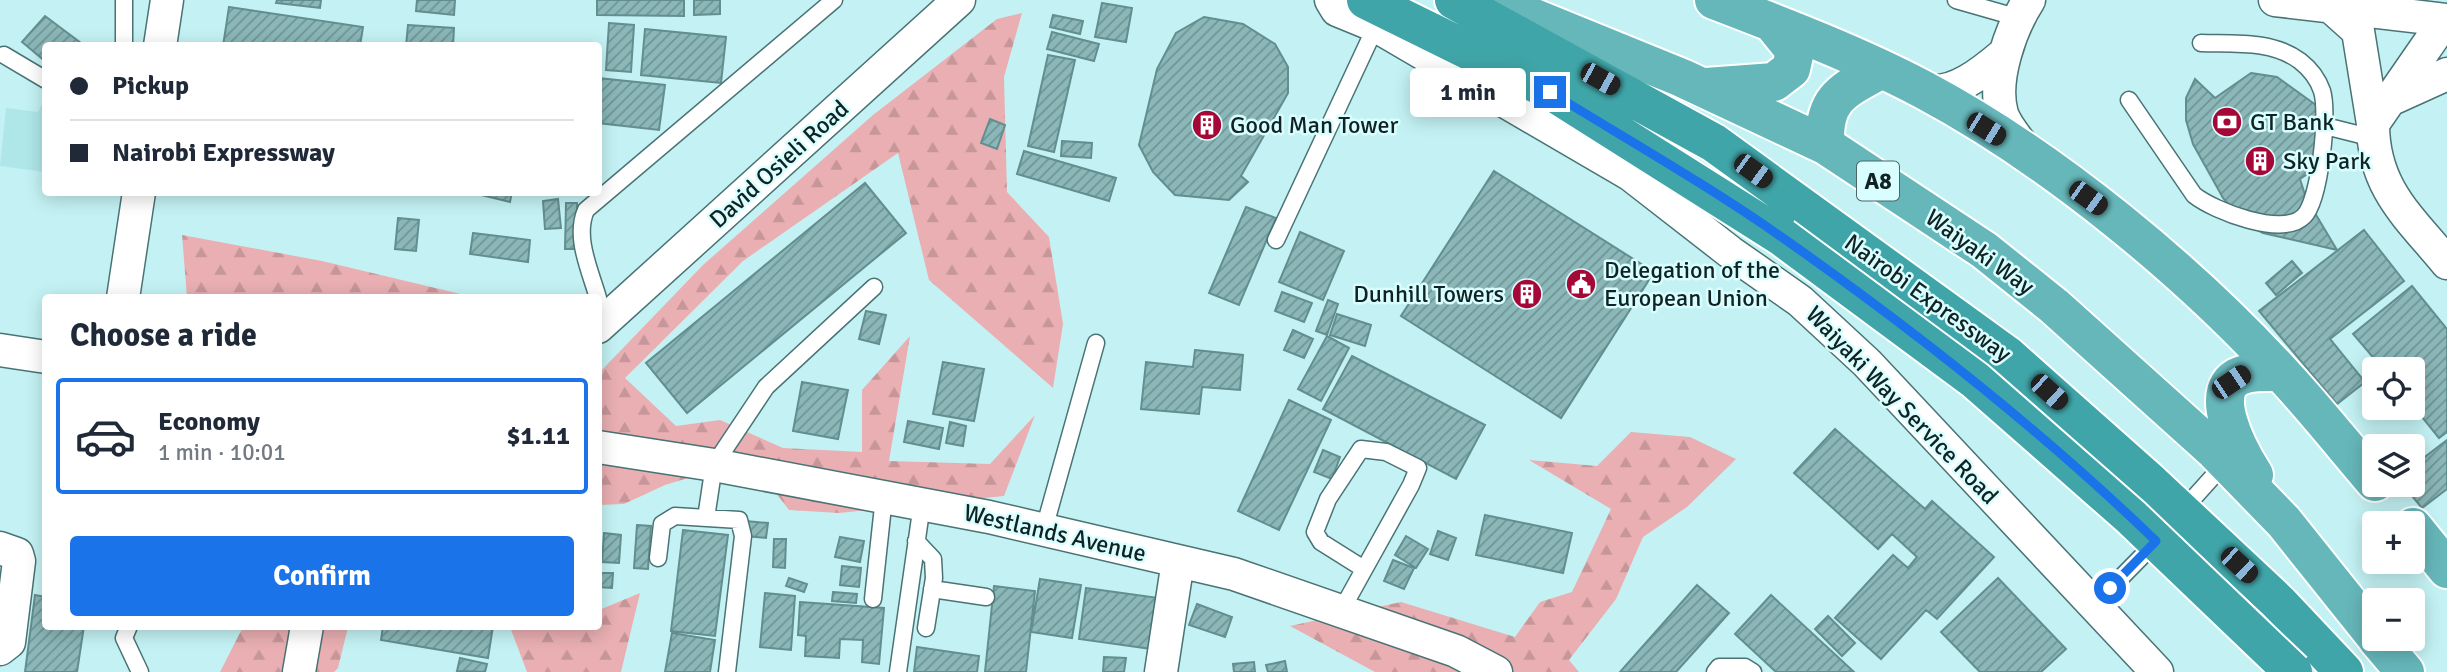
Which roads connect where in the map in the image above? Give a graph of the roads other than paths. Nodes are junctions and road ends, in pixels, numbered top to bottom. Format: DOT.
graph roads {
  1 [pos="124,0"];
  2 [pos="167,0"];
  3 [pos="834,0"];
  4 [pos="959,0"];
  5 [pos="1305,0"];
  6 [pos="1454,0"];
  7 [pos="1490,0"];
  8 [pos="1714,0"];
  9 [pos="1956,0"];
  10 [pos="2275,0"];
  11 [pos="2330,6"];
  12 [pos="1353,9"];
  13 [pos="2024,9"];
  14 [pos="2446,20"];
  15 [pos="1774,25"];
  16 [pos="124,42"];
  17 [pos="161,42"];
  18 [pos="2201,43"];
  19 [pos="2004,54"];
  20 [pos="4,55"];
  21 [pos="1880,70"];
  22 [pos="2447,74"];
  23 [pos="42,78"];
  24 [pos="1702,87"];
  25 [pos="1924,90"];
  26 [pos="2394,98"];
  27 [pos="2129,100"];
  28 [pos="2325,126"];
  29 [pos="2373,131"];
  30 [pos="1825,145"];
  31 [pos="2028,155"];
  32 [pos="138,196"];
  33 [pos="1276,240"];
  34 [pos="2447,263"];
  35 [pos="874,287"];
  36 [pos="124,294"];
  37 [pos="596,294"];
  38 [pos="602,309"];
  39 [pos="1096,343"];
  40 [pos="0,350"];
  41 [pos="42,355"];
  42 [pos="2280,372"];
  43 [pos="602,448"];
  44 [pos="2225,462"];
  45 [pos="714,465"];
  46 [pos="2362,467"];
  47 [pos="884,497"];
  48 [pos="2389,497"];
  49 [pos="922,504"];
  50 [pos="706,518"];
  51 [pos="2284,522"];
  52 [pos="2169,526"];
  53 [pos="1044,529"];
  54 [pos="916,541"];
  55 [pos="2431,544"];
  56 [pos="0,548"];
  57 [pos="658,558"];
  58 [pos="1178,561"];
  59 [pos="1364,569"];
  60 [pos="932,589"];
  61 [pos="986,597"];
  62 [pos="873,599"];
  63 [pos="2095,604"];
  64 [pos="1341,611"];
  65 [pos="2362,620"];
  66 [pos="926,628"];
  67 [pos="127,630"];
  68 [pos="306,630"];
  69 [pos="0,649"];
  70 [pos="2387,651"];
  71 [pos="140,672"];
  72 [pos="299,672"];
  73 [pos="727,672"];
  74 [pos="898,672"];
  75 [pos="1161,672"];
  76 [pos="1496,672"];
  77 [pos="1715,672"];
  78 [pos="1753,672"];
  79 [pos="2157,672"];
  80 [pos="2293,672"];
  81 [pos="2344,672"];
  82 [pos="2405,672"];
  1 -- 16 [label="lane"];
  2 -- 17 [label="street"];
  3 -- 37 [label="lane"];
  4 -- 38 [label="street, David Osieli Road"];
  5 -- 12 [label="street, Waiyaki Way Service Road"];
  6 -- 52 [label="highway, Nairobi Expressway"];
  7 -- 24 [label="highway, Waiyaki Way / A8"];
  8 -- 15 [label="highway"];
  9 -- 13 [label="lane"];
  10 -- 11 [label="street"];
  11 -- 14 [label="street"];
  11 -- 29 [label="street"];
  12 -- 33 [label="lane"];
  12 -- 52 [label="highway, Nairobi Expressway, bridge"];
  12 -- 63 [label="street, Waiyaki Way Service Road"];
  13 -- 19 [label="street"];
  14 -- 26 [label="street"];
  15 -- 21 [label="highway"];
  15 -- 24 [label="highway"];
  18 -- 28 [label="lane"];
  19 -- 25 [label="street"];
  19 -- 31 [label="street"];
  20 -- 23 [label="lane"];
  21 -- 25 [label="highway"];
  21 -- 30 [label="highway"];
  22 -- 26 [label="street"];
  24 -- 30 [label="highway, Waiyaki Way / A8"];
  25 -- 31 [label="highway"];
  26 -- 29 [label="street"];
  27 -- 28 [label="lane"];
  28 -- 29 [label="lane"];
  29 -- 34 [label="street"];
  30 -- 44 [label="highway, Waiyaki Way / A8"];
  31 -- 42 [label="highway"];
  32 -- 36 [label="street"];
  35 -- 45 [label="lane"];
  39 -- 53 [label="lane"];
  40 -- 41 [label="street"];
  42 -- 46 [label="highway"];
  42 -- 51 [label="highway"];
  43 -- 45 [label="street, Westlands Avenue"];
  44 -- 51 [label="highway, Waiyaki Way / A8"];
  44 -- 52 [label="lane"];
  45 -- 47 [label="street, Westlands Avenue"];
  45 -- 50 [label="lane"];
  47 -- 49 [label="street, Westlands Avenue"];
  47 -- 62 [label="lane"];
  48 -- 55 [label="highway"];
  49 -- 53 [label="street, Westlands Avenue"];
  49 -- 54 [label="lane"];
  50 -- 57 [label="lane"];
  50 -- 73 [label="lane"];
  51 -- 65 [label="highway, Waiyaki Way / A8"];
  52 -- 63 [label="lane"];
  52 -- 80 [label="highway, Nairobi Expressway, bridge"];
  52 -- 81 [label="highway, Nairobi Expressway"];
  53 -- 58 [label="street, Westlands Avenue"];
  54 -- 60 [label="lane"];
  54 -- 74 [label="lane"];
  56 -- 69 [label="street"];
  58 -- 64 [label="street, Westlands Avenue"];
  58 -- 75 [label="street"];
  59 -- 59 [label="lane"];
  59 -- 64 [label="lane"];
  60 -- 61 [label="lane"];
  60 -- 66 [label="lane"];
  63 -- 79 [label="street, Waiyaki Way Service Road"];
  64 -- 76 [label="street, Westlands Avenue"];
  67 -- 71 [label="lane"];
  68 -- 72 [label="street"];
  70 -- 82 [label="highway, Waiyaki Way / A8"];
  77 -- 78 [label="lane"];
}
